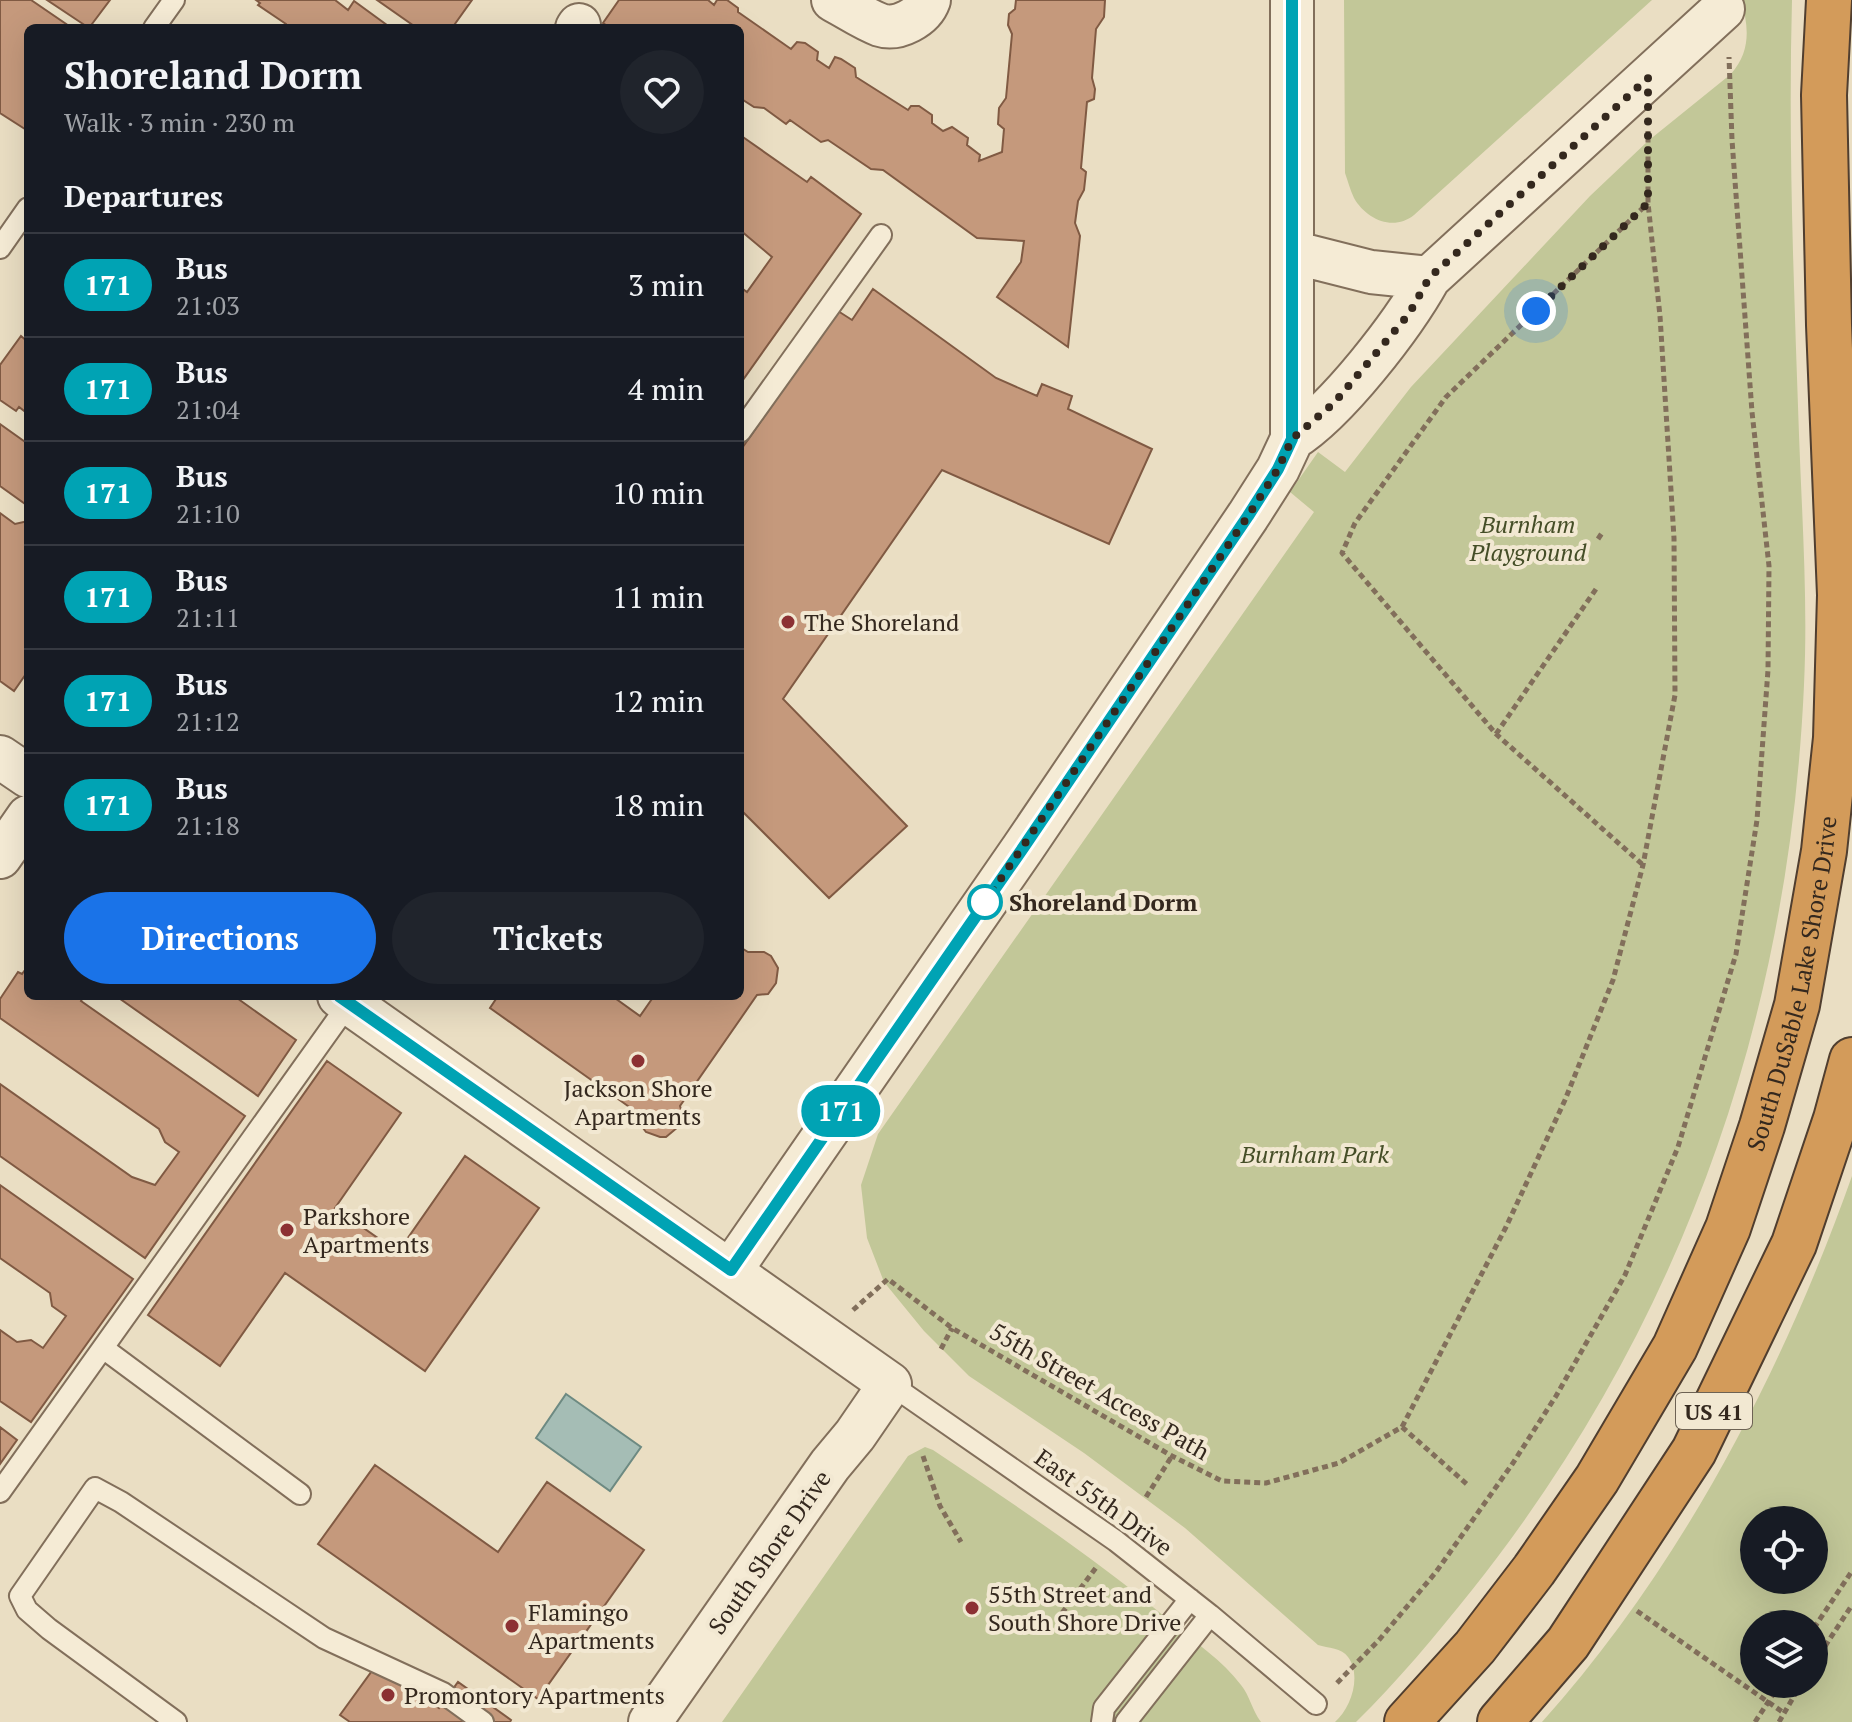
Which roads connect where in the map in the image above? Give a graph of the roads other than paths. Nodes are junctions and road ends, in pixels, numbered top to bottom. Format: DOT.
graph roads {
  1 [pos="174,0"];
  2 [pos="833,0"];
  3 [pos="929,0"];
  4 [pos="1292,0"];
  5 [pos="1829,0"];
  6 [pos="1723,9"];
  7 [pos="157,24"];
  8 [pos="24,214"];
  9 [pos="881,235"];
  10 [pos="0,248"];
  11 [pos="1292,252"];
  12 [pos="1429,278"];
  13 [pos="744,426"];
  14 [pos="1292,439"];
  15 [pos="0,757"];
  16 [pos="24,773"];
  17 [pos="24,823"];
  18 [pos="0,857"];
  19 [pos="344,1000"];
  20 [pos="1852,1060"];
  21 [pos="731,1270"];
  22 [pos="103,1348"];
  23 [pos="890,1384"];
  24 [pos="0,1492"];
  25 [pos="300,1494"];
  26 [pos="1190,1599"];
  27 [pos="1210,1615"];
  28 [pos="1316,1704"];
  29 [pos="176,1722"];
  30 [pos="483,1722"];
  31 [pos="650,1722"];
  32 [pos="1102,1722"];
  33 [pos="1126,1722"];
  34 [pos="1407,1722"];
  35 [pos="1500,1722"];
  1 -- 7 [label="lane"];
  2 -- 3 [label="street"];
  4 -- 11 [label="street"];
  5 -- 34 [label="highway, South DuSable Lake Shore Drive / US 41"];
  6 -- 12 [label="street"];
  8 -- 10 [label="lane"];
  9 -- 13 [label="lane"];
  11 -- 12 [label="street"];
  11 -- 14 [label="street"];
  12 -- 14 [label="street"];
  14 -- 21 [label="street"];
  15 -- 16 [label="street"];
  17 -- 18 [label="street"];
  19 -- 21 [label="street"];
  19 -- 22 [label="lane"];
  20 -- 35 [label="highway, US 41"];
  21 -- 23 [label="street"];
  22 -- 24 [label="lane"];
  22 -- 25 [label="lane"];
  23 -- 26 [label="lane, East 55th Drive"];
  23 -- 31 [label="street, South Shore Drive"];
  26 -- 27 [label="lane, East 55th Drive"];
  26 -- 32 [label="lane"];
  27 -- 28 [label="lane, East 55th Drive"];
  27 -- 33 [label="lane"];
  29 -- 30 [label="lane"];
}
